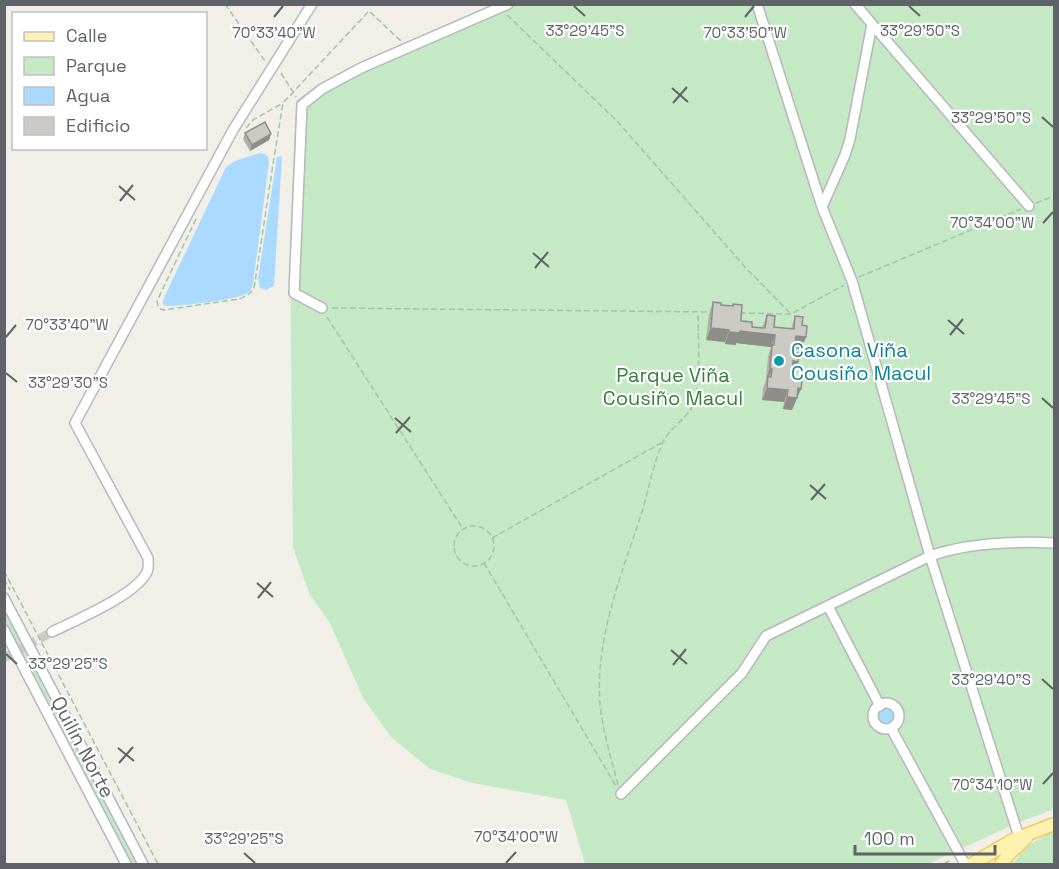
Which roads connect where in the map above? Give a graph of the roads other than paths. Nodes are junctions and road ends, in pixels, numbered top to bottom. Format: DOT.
graph roads {
  1 [pos="312,4"];
  2 [pos="757,4"];
  3 [pos="855,4"];
  4 [pos="504,6"];
  5 [pos="872,24"];
  6 [pos="1029,206"];
  7 [pos="822,207"];
  8 [pos="322,308"];
  9 [pos="1054,543"];
  10 [pos="930,556"];
  11 [pos="4,598"];
  12 [pos="828,606"];
  13 [pos="4,630"];
  14 [pos="52,632"];
  15 [pos="880,705"];
  16 [pos="891,728"];
  17 [pos="621,794"];
  18 [pos="1054,824"];
  19 [pos="1025,835"];
  20 [pos="1001,863"];
  21 [pos="126,864"];
  22 [pos="143,864"];
  23 [pos="965,864"];
  24 [pos="972,864"];
  1 -- 14 [label="street"];
  2 -- 7 [label="street"];
  3 -- 5 [label="street"];
  4 -- 8 [label="street"];
  5 -- 6 [label="street"];
  5 -- 7 [label="street"];
  7 -- 10 [label="street"];
  9 -- 10 [label="street"];
  10 -- 12 [label="street"];
  10 -- 19 [label="street"];
  11 -- 22 [label="street, Quilín Norte"];
  12 -- 15 [label="street"];
  12 -- 17 [label="street"];
  13 -- 21 [label="street, Quilín Norte"];
  15 -- 16 [label="street"];
  15 -- 16 [label="street"];
  16 -- 23 [label="street"];
  18 -- 19 [label="main road"];
  19 -- 20 [label="main road"];
  19 -- 24 [label="main road"];
}
